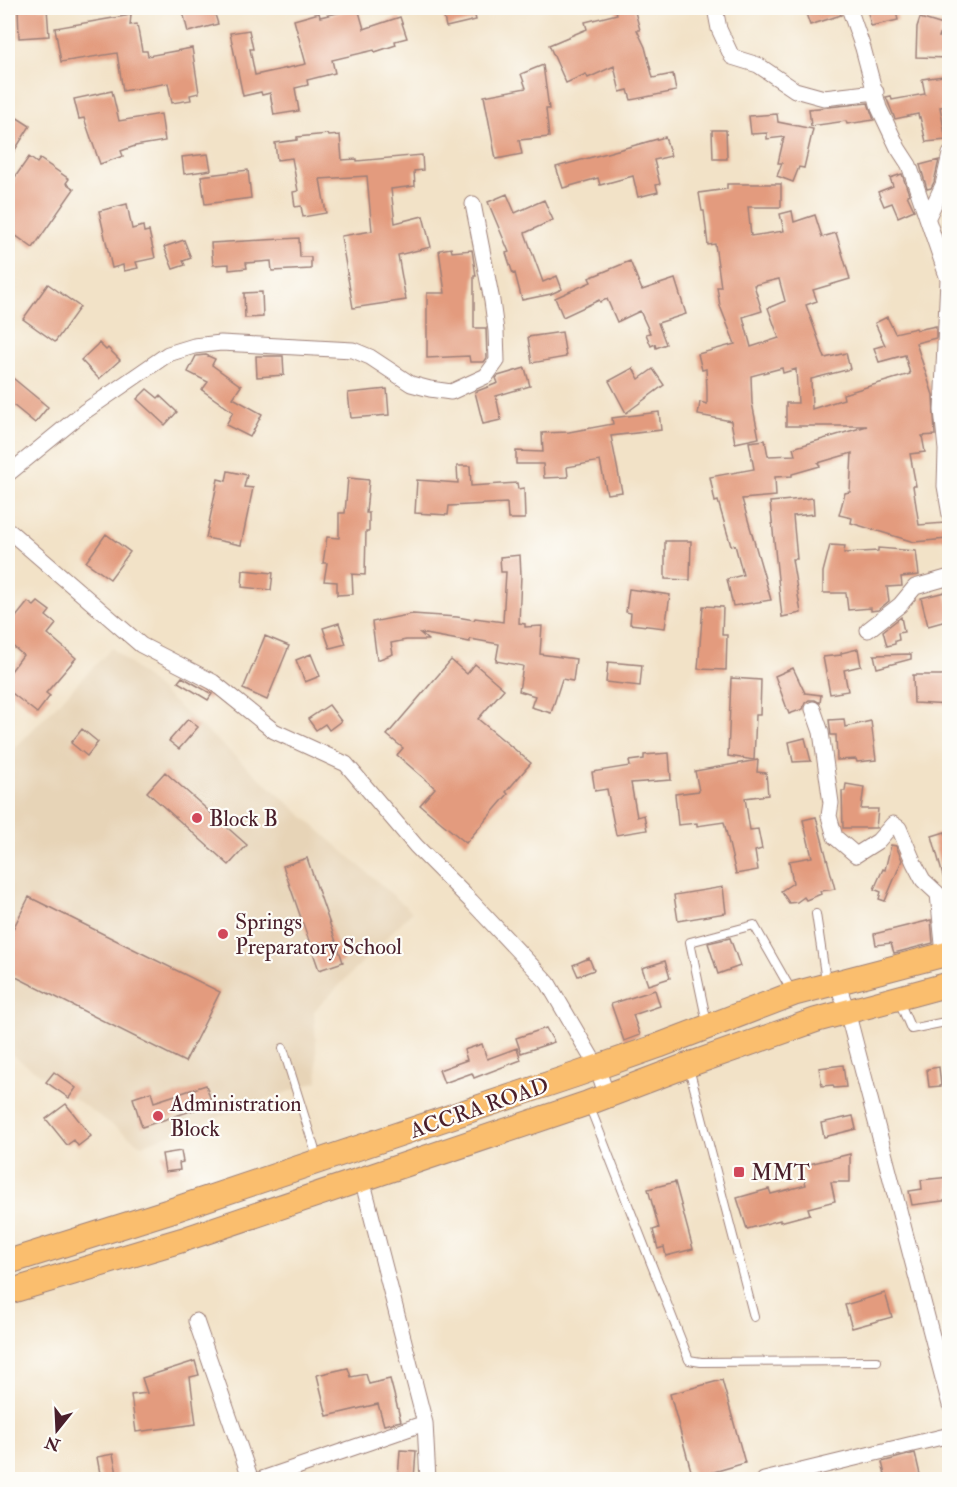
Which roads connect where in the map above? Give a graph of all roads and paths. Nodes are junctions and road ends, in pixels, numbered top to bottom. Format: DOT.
graph roads {
  1 [pos="714,8"];
  2 [pos="849,8"];
  3 [pos="876,92"];
  4 [pos="950,154"];
  5 [pos="473,204"];
  6 [pos="928,217"];
  7 [pos="949,279"];
  8 [pos="8,474"];
  9 [pos="950,515"];
  10 [pos="8,530"];
  11 [pos="950,577"];
  12 [pos="868,630"];
  13 [pos="813,709"];
  14 [pos="816,914"];
  15 [pos="947,953"];
  16 [pos="832,983"];
  17 [pos="950,984"];
  18 [pos="794,994"];
  19 [pos="897,997"];
  20 [pos="847,1011"];
  21 [pos="950,1022"];
  22 [pos="708,1027"];
  23 [pos="283,1048"];
  24 [pos="688,1065"];
  25 [pos="597,1067"];
  26 [pos="598,1100"];
  27 [pos="318,1161"];
  28 [pos="362,1179"];
  29 [pos="8,1262"];
  30 [pos="8,1292"];
  31 [pos="754,1317"];
  32 [pos="196,1321"];
  33 [pos="877,1361"];
  34 [pos="950,1405"];
  35 [pos="425,1423"];
  36 [pos="950,1435"];
  37 [pos="251,1479"];
  38 [pos="259,1479"];
  39 [pos="428,1479"];
  40 [pos="764,1479"];
  1 -- 3 [label="street"];
  2 -- 3 [label="street"];
  3 -- 6 [label="street"];
  4 -- 6 [label="street"];
  5 -- 8 [label="street"];
  6 -- 7 [label="street"];
  7 -- 9 [label="street"];
  10 -- 25 [label="street"];
  11 -- 12 [label="street"];
  13 -- 15 [label="street"];
  14 -- 16 [label="lane"];
  15 -- 16 [label="main road, ACCRA ROAD"];
  16 -- 18 [label="main road, ACCRA ROAD"];
  16 -- 20 [label="street"];
  17 -- 19 [label="main road, ACCRA ROAD"];
  18 -- 22 [label="main road, ACCRA ROAD"];
  18 -- 22 [label="lane"];
  19 -- 20 [label="main road, ACCRA ROAD"];
  19 -- 21 [label="lane"];
  20 -- 24 [label="main road, ACCRA ROAD"];
  20 -- 34 [label="street"];
  22 -- 25 [label="main road, ACCRA ROAD"];
  23 -- 27 [label="lane"];
  24 -- 26 [label="main road, ACCRA ROAD"];
  24 -- 31 [label="lane"];
  25 -- 26 [label="street"];
  25 -- 27 [label="main road, ACCRA ROAD"];
  26 -- 28 [label="main road, ACCRA ROAD"];
  26 -- 33 [label="lane"];
  27 -- 29 [label="main road, ACCRA ROAD"];
  28 -- 30 [label="main road, ACCRA ROAD"];
  28 -- 35 [label="street"];
  32 -- 37 [label="street"];
  35 -- 38 [label="street"];
  35 -- 39 [label="street"];
  36 -- 40 [label="street"];
}
